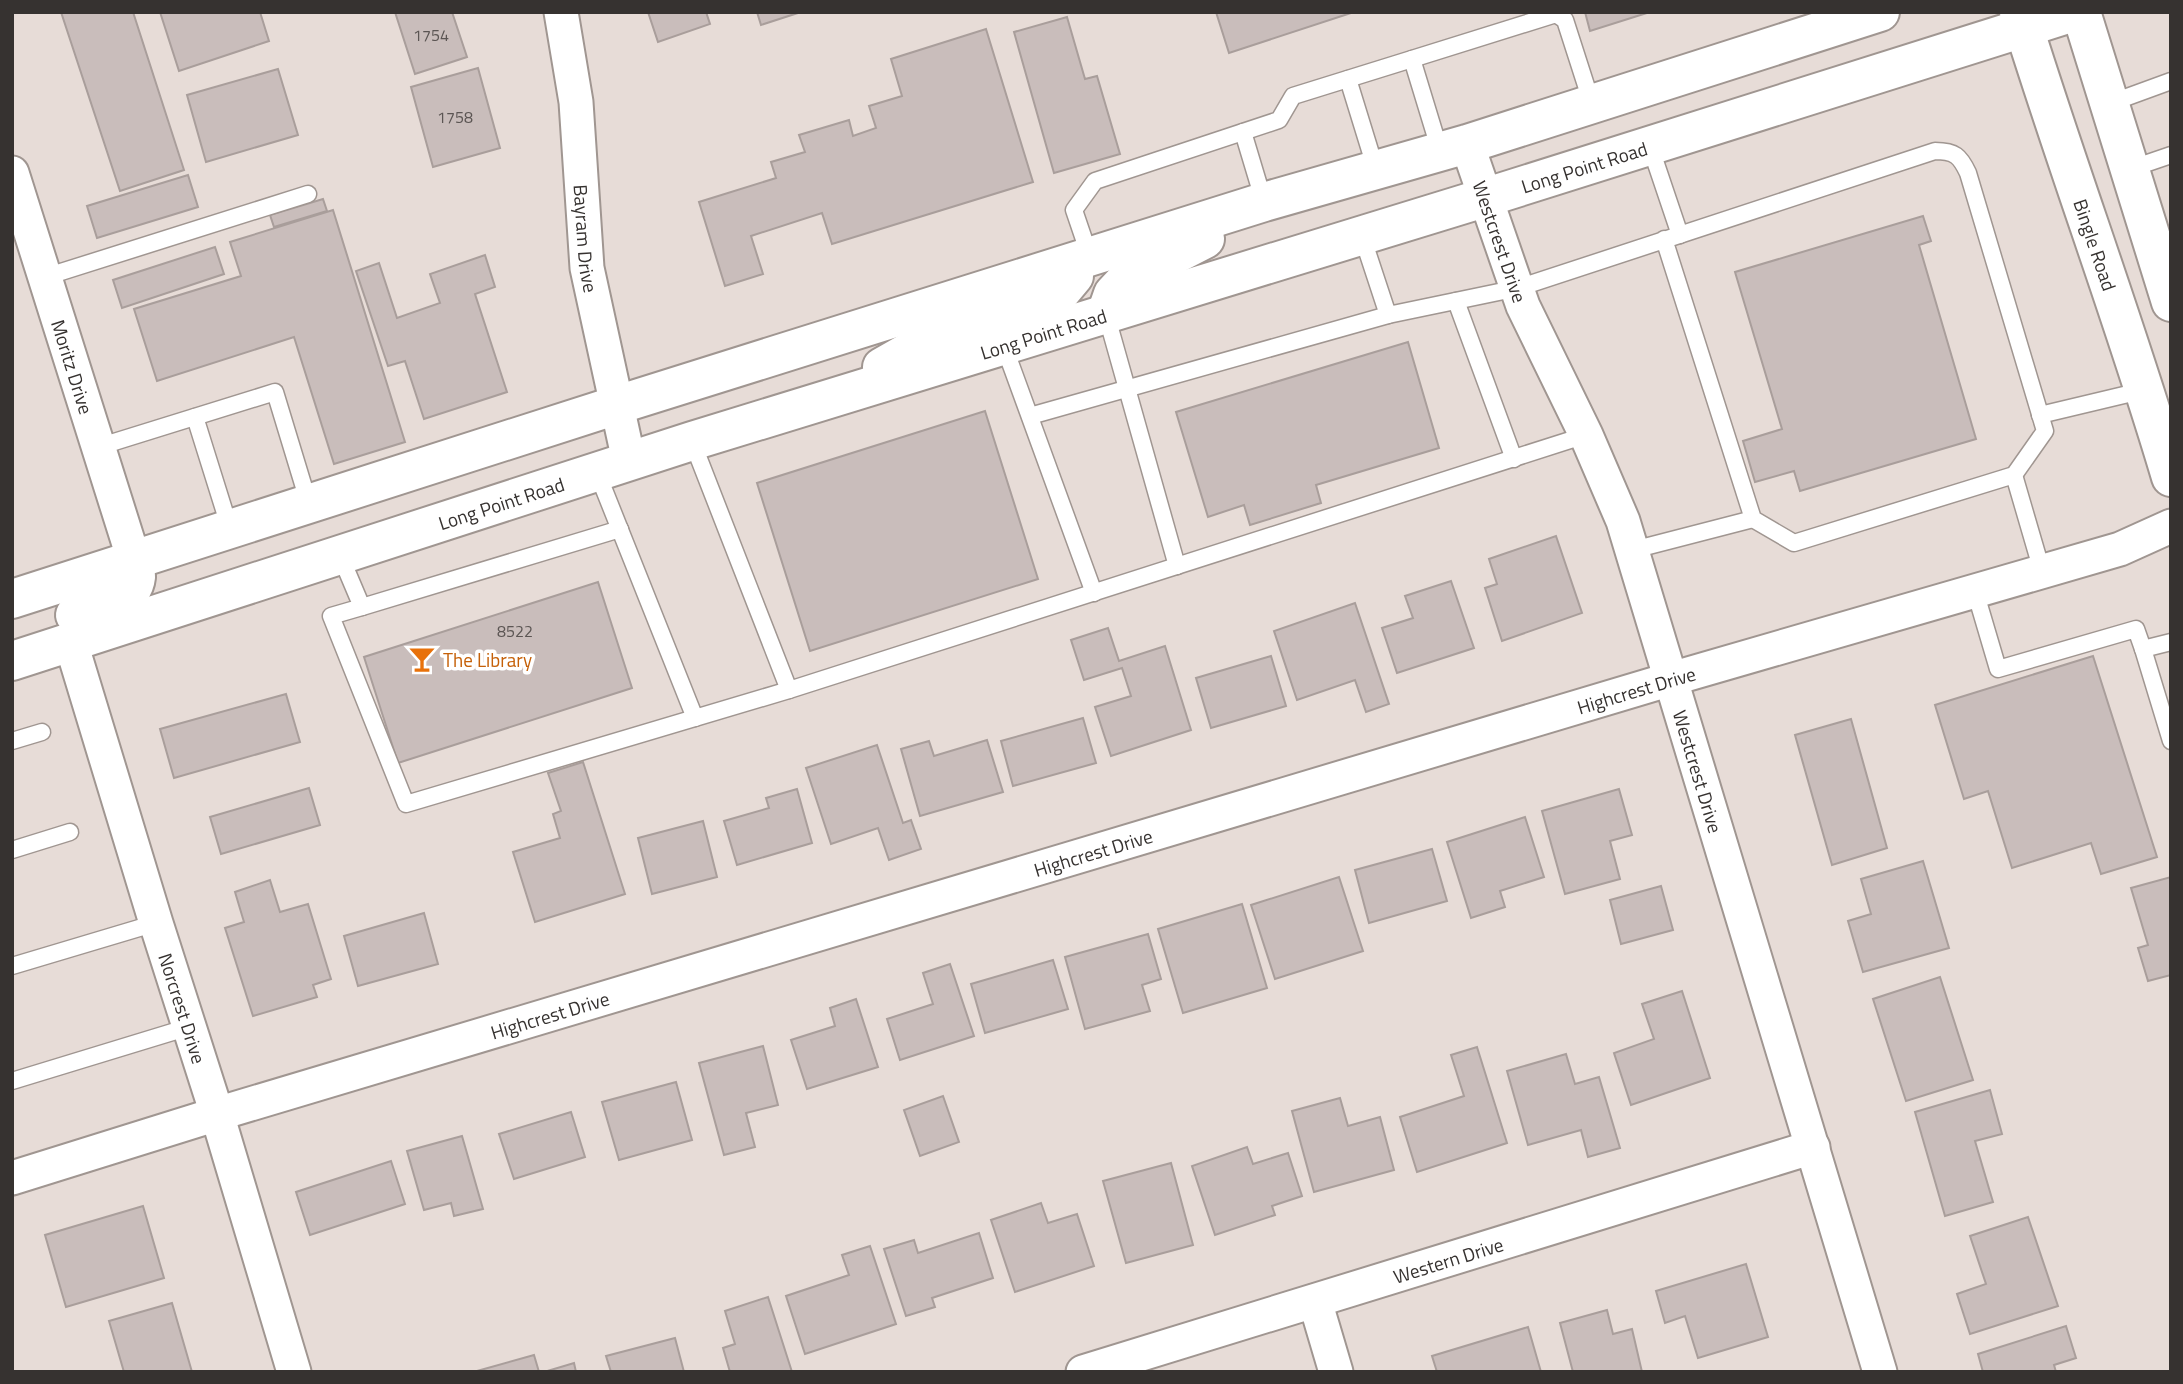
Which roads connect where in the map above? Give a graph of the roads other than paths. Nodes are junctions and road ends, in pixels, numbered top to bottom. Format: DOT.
graph roads {
  1 [pos="561,12"];
  2 [pos="1880,12"];
  3 [pos="2074,12"];
  4 [pos="2081,12"];
  5 [pos="1837,19"];
  6 [pos="2022,21"];
  7 [pos="1412,60"];
  8 [pos="1348,79"];
  9 [pos="2171,81"];
  10 [pos="1592,104"];
  11 [pos="2108,104"];
  12 [pos="1244,132"];
  13 [pos="1650,146"];
  14 [pos="1453,147"];
  15 [pos="2171,155"];
  16 [pos="2129,169"];
  17 [pos="1376,170"];
  18 [pos="12,173"];
  19 [pos="307,194"];
  20 [pos="1487,197"];
  21 [pos="1257,204"];
  22 [pos="1362,236"];
  23 [pos="1672,237"];
  24 [pos="2161,238"];
  25 [pos="1090,257"];
  26 [pos="44,277"];
  27 [pos="1518,288"];
  28 [pos="1456,301"];
  29 [pos="2171,302"];
  30 [pos="1106,314"];
  31 [pos="1388,315"];
  32 [pos="1004,345"];
  33 [pos="1127,388"];
  34 [pos="2145,390"];
  35 [pos="819,402"];
  36 [pos="617,405"];
  37 [pos="2040,415"];
  38 [pos="1030,416"];
  39 [pos="195,417"];
  40 [pos="1586,435"];
  41 [pos="692,441"];
  42 [pos="98,447"];
  43 [pos="1514,459"];
  44 [pos="613,466"];
  45 [pos="2014,475"];
  46 [pos="2171,477"];
  47 [pos="309,504"];
  48 [pos="1753,519"];
  49 [pos="2171,526"];
  50 [pos="230,529"];
  51 [pos="620,529"];
  52 [pos="1633,550"];
  53 [pos="340,555"];
  54 [pos="134,560"];
  55 [pos="1177,566"];
  56 [pos="2042,571"];
  57 [pos="1975,591"];
  58 [pos="1094,593"];
  59 [pos="12,599"];
  60 [pos="362,607"];
  61 [pos="12,634"];
  62 [pos="2171,642"];
  63 [pos="71,643"];
  64 [pos="2143,649"];
  65 [pos="12,661"];
  66 [pos="1671,679"];
  67 [pos="789,690"];
  68 [pos="695,718"];
  69 [pos="41,732"];
  70 [pos="12,741"];
  71 [pos="2171,741"];
  72 [pos="70,832"];
  73 [pos="12,850"];
  74 [pos="156,923"];
  75 [pos="12,966"];
  76 [pos="189,1027"];
  77 [pos="12,1081"];
  78 [pos="217,1114"];
  79 [pos="1813,1147"];
  80 [pos="12,1178"];
  81 [pos="1315,1301"];
  82 [pos="294,1372"];
  83 [pos="1083,1372"];
  84 [pos="1336,1372"];
  85 [pos="1880,1372"];
  1 -- 36 [label="street, Bayram Drive"];
  2 -- 5 [label="main road"];
  3 -- 6 [label="main road, Long Point Road"];
  4 -- 11 [label="main road"];
  5 -- 10 [label="main road"];
  6 -- 13 [label="main road, Long Point Road"];
  6 -- 34 [label="main road, Bingle Road"];
  7 -- 8 [label="lane"];
  7 -- 10 [label="lane"];
  7 -- 14 [label="lane"];
  8 -- 12 [label="lane"];
  8 -- 17 [label="lane"];
  9 -- 11 [label="lane"];
  10 -- 14 [label="main road"];
  11 -- 16 [label="main road"];
  12 -- 21 [label="lane"];
  12 -- 25 [label="lane"];
  13 -- 20 [label="main road, Long Point Road"];
  13 -- 23 [label="lane"];
  14 -- 17 [label="main road"];
  14 -- 20 [label="street, Westcrest Drive"];
  15 -- 16 [label="lane"];
  16 -- 24 [label="main road"];
  17 -- 21 [label="main road"];
  18 -- 26 [label="street, Moritz Drive"];
  19 -- 26 [label="lane"];
  20 -- 22 [label="main road, Long Point Road"];
  20 -- 27 [label="street, Westcrest Drive"];
  21 -- 25 [label="main road"];
  21 -- 30 [label="main road"];
  22 -- 30 [label="main road, Long Point Road"];
  22 -- 31 [label="lane"];
  23 -- 27 [label="lane"];
  23 -- 37 [label="lane"];
  23 -- 48 [label="lane"];
  24 -- 29 [label="main road"];
  25 -- 35 [label="main road"];
  25 -- 36 [label="main road"];
  26 -- 42 [label="street, Moritz Drive"];
  27 -- 28 [label="lane"];
  27 -- 40 [label="street, Westcrest Drive"];
  28 -- 31 [label="lane"];
  28 -- 43 [label="lane"];
  30 -- 32 [label="main road, Long Point Road"];
  30 -- 33 [label="lane"];
  31 -- 33 [label="lane"];
  32 -- 35 [label="main road, Long Point Road"];
  32 -- 38 [label="lane"];
  33 -- 38 [label="lane"];
  33 -- 55 [label="lane"];
  34 -- 37 [label="lane"];
  34 -- 46 [label="main road, Bingle Road"];
  35 -- 41 [label="main road, Long Point Road"];
  36 -- 44 [label="street, Bayram Drive"];
  36 -- 47 [label="main road"];
  37 -- 45 [label="lane"];
  38 -- 58 [label="lane"];
  39 -- 42 [label="lane"];
  39 -- 47 [label="lane"];
  39 -- 50 [label="lane"];
  40 -- 43 [label="lane"];
  40 -- 52 [label="street, Westcrest Drive"];
  41 -- 44 [label="main road, Long Point Road"];
  41 -- 67 [label="lane"];
  42 -- 54 [label="street, Moritz Drive"];
  43 -- 55 [label="lane"];
  44 -- 51 [label="lane"];
  44 -- 53 [label="main road, Long Point Road"];
  45 -- 48 [label="lane"];
  45 -- 56 [label="lane"];
  47 -- 50 [label="main road"];
  48 -- 52 [label="lane"];
  49 -- 56 [label="street, Highcrest Drive"];
  50 -- 54 [label="main road"];
  51 -- 60 [label="lane"];
  51 -- 68 [label="lane"];
  52 -- 66 [label="street, Westcrest Drive"];
  53 -- 60 [label="lane"];
  53 -- 63 [label="main road, Long Point Road"];
  54 -- 59 [label="main road"];
  54 -- 61 [label="main road"];
  55 -- 58 [label="lane"];
  56 -- 57 [label="street, Highcrest Drive"];
  57 -- 64 [label="lane"];
  57 -- 66 [label="street, Highcrest Drive"];
  58 -- 67 [label="lane"];
  60 -- 68 [label="lane"];
  62 -- 64 [label="lane"];
  63 -- 65 [label="main road, Long Point Road"];
  63 -- 74 [label="street, Norcrest Drive"];
  64 -- 71 [label="lane"];
  66 -- 78 [label="street, Highcrest Drive"];
  66 -- 79 [label="street, Westcrest Drive"];
  67 -- 68 [label="lane"];
  69 -- 70 [label="lane"];
  72 -- 73 [label="lane"];
  74 -- 75 [label="lane"];
  74 -- 76 [label="street, Norcrest Drive"];
  76 -- 77 [label="lane"];
  76 -- 78 [label="street, Norcrest Drive"];
  78 -- 80 [label="street, Highcrest Drive"];
  78 -- 82 [label="street, Norcrest Drive"];
  79 -- 81 [label="street, Western Drive"];
  79 -- 85 [label="street, Westcrest Drive"];
  81 -- 83 [label="street, Western Drive"];
  81 -- 84 [label="street"];
}
